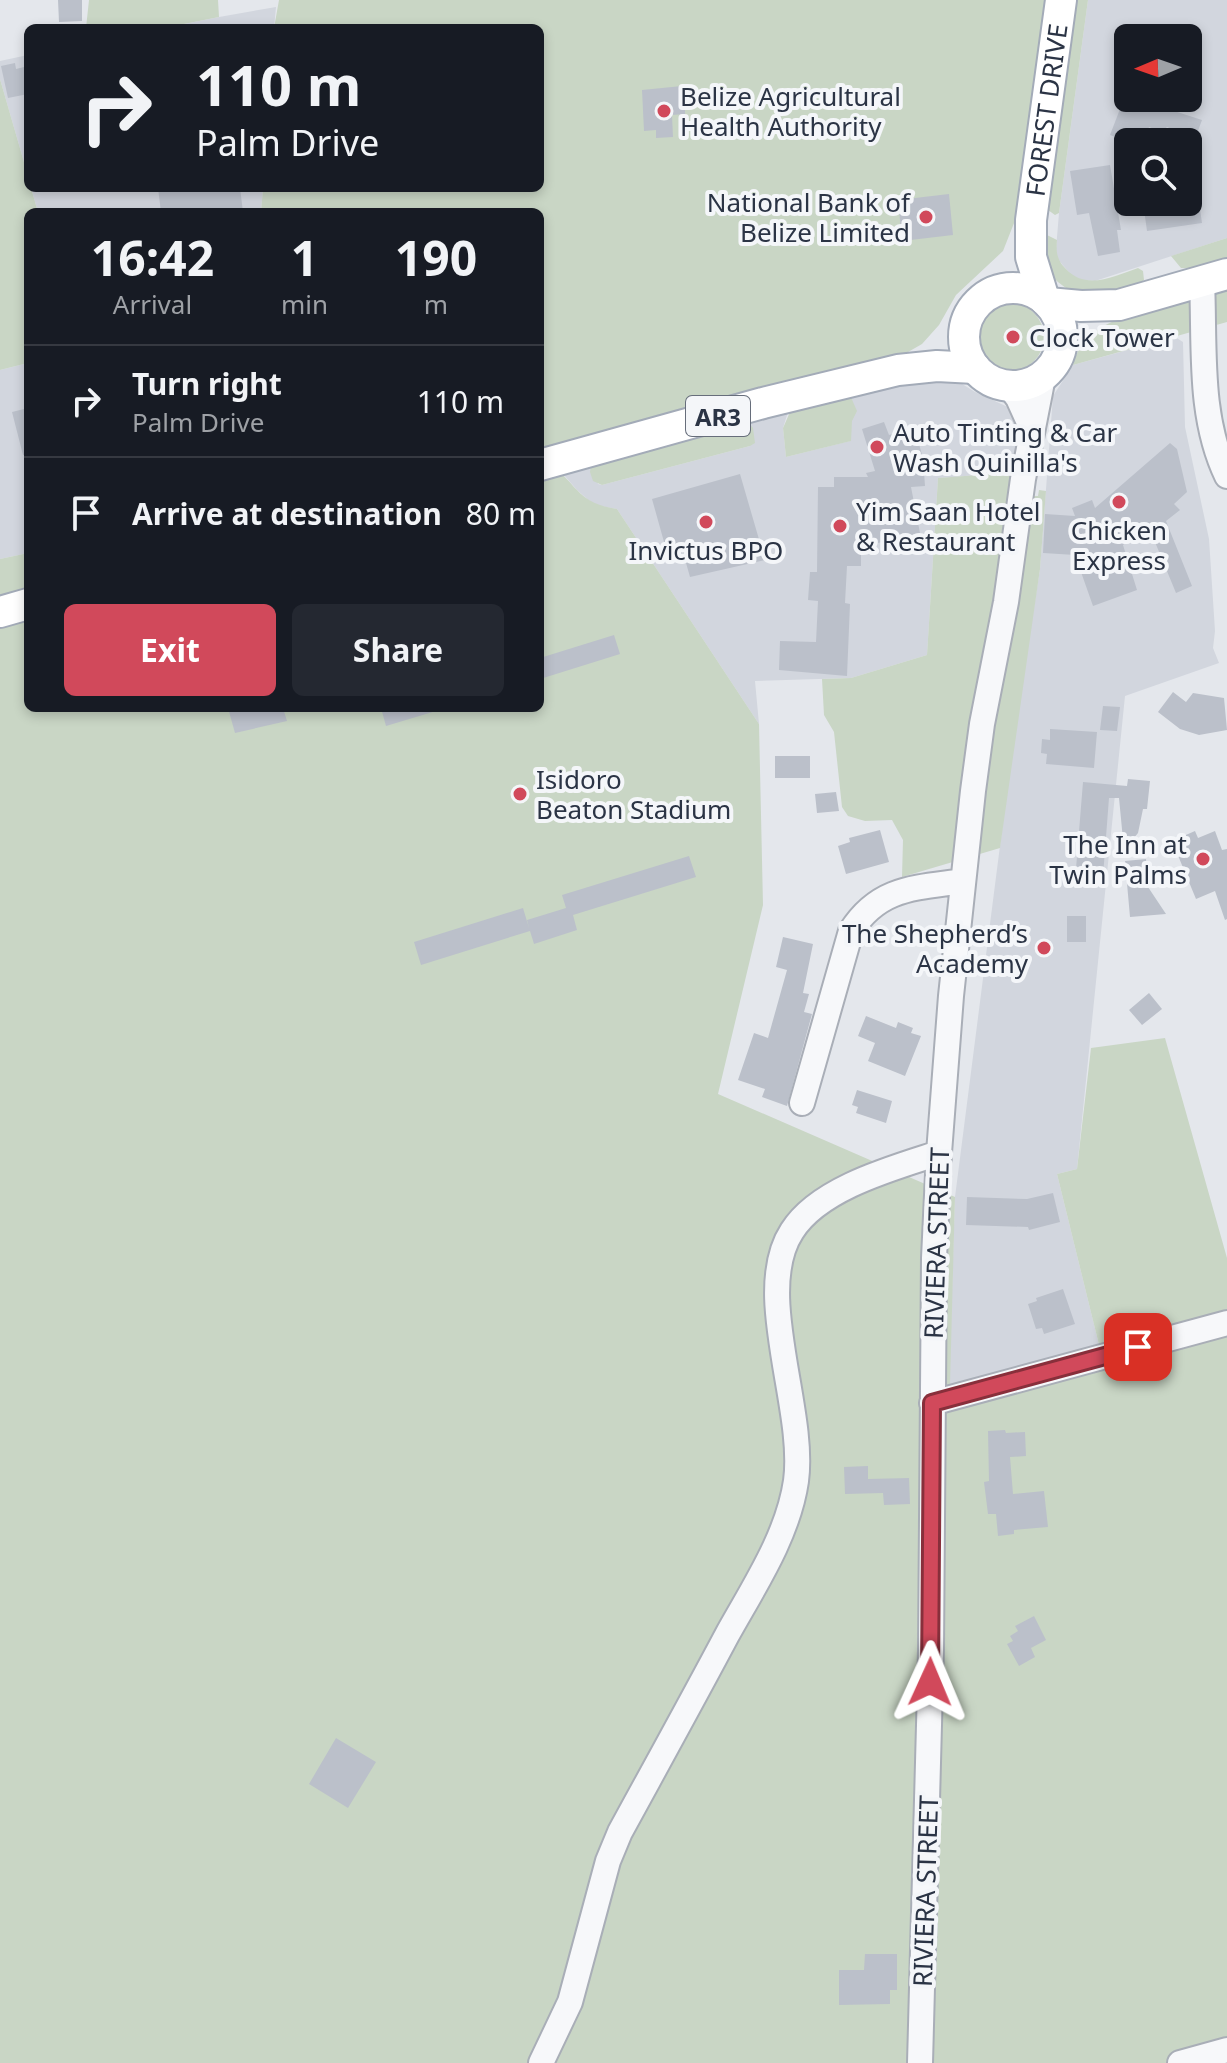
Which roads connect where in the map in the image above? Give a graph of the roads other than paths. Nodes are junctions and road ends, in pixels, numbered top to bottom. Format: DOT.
graph roads {
  1 [pos="1061,0"];
  2 [pos="1031,220"];
  3 [pos="1214,278"];
  4 [pos="1046,301"];
  5 [pos="1119,305"];
  6 [pos="977,307"];
  7 [pos="1062,341"];
  8 [pos="975,368"];
  9 [pos="898,370"];
  10 [pos="1043,377"];
  11 [pos="1009,386"];
  12 [pos="1032,429"];
  13 [pos="544,464"];
  14 [pos="1227,476"];
  15 [pos="24,605"];
  16 [pos="0,612"];
  17 [pos="963,881"];
  18 [pos="802,1103"];
  19 [pos="939,1153"];
  20 [pos="1227,1323"];
  21 [pos="932,1403"];
  22 [pos="1227,2050"];
  23 [pos="541,2063"];
  24 [pos="920,2063"];
  25 [pos="1180,2063"];
  1 -- 2 [label="main road, FOREST DRIVE"];
  2 -- 4 [label="main road, FOREST DRIVE"];
  2 -- 6 [label="main road, FOREST DRIVE"];
  3 -- 5 [label="main road"];
  3 -- 14 [label="street"];
  4 -- 5 [label="main road"];
  4 -- 6 [label="main road"];
  4 -- 7 [label="main road"];
  5 -- 7 [label="main road"];
  6 -- 8 [label="main road"];
  6 -- 9 [label="main road, AR3"];
  7 -- 10 [label="main road"];
  8 -- 9 [label="main road, AR3"];
  8 -- 11 [label="main road"];
  9 -- 13 [label="main road, AR3"];
  10 -- 11 [label="main road"];
  10 -- 12 [label="street, RIVIERA STREET"];
  11 -- 12 [label="street"];
  12 -- 17 [label="street, RIVIERA STREET"];
  15 -- 16 [label="main road"];
  17 -- 18 [label="street"];
  17 -- 19 [label="street, RIVIERA STREET"];
  19 -- 21 [label="street, RIVIERA STREET"];
  19 -- 23 [label="street"];
  20 -- 21 [label="street"];
  21 -- 24 [label="street, RIVIERA STREET"];
  22 -- 25 [label="street"];
}
